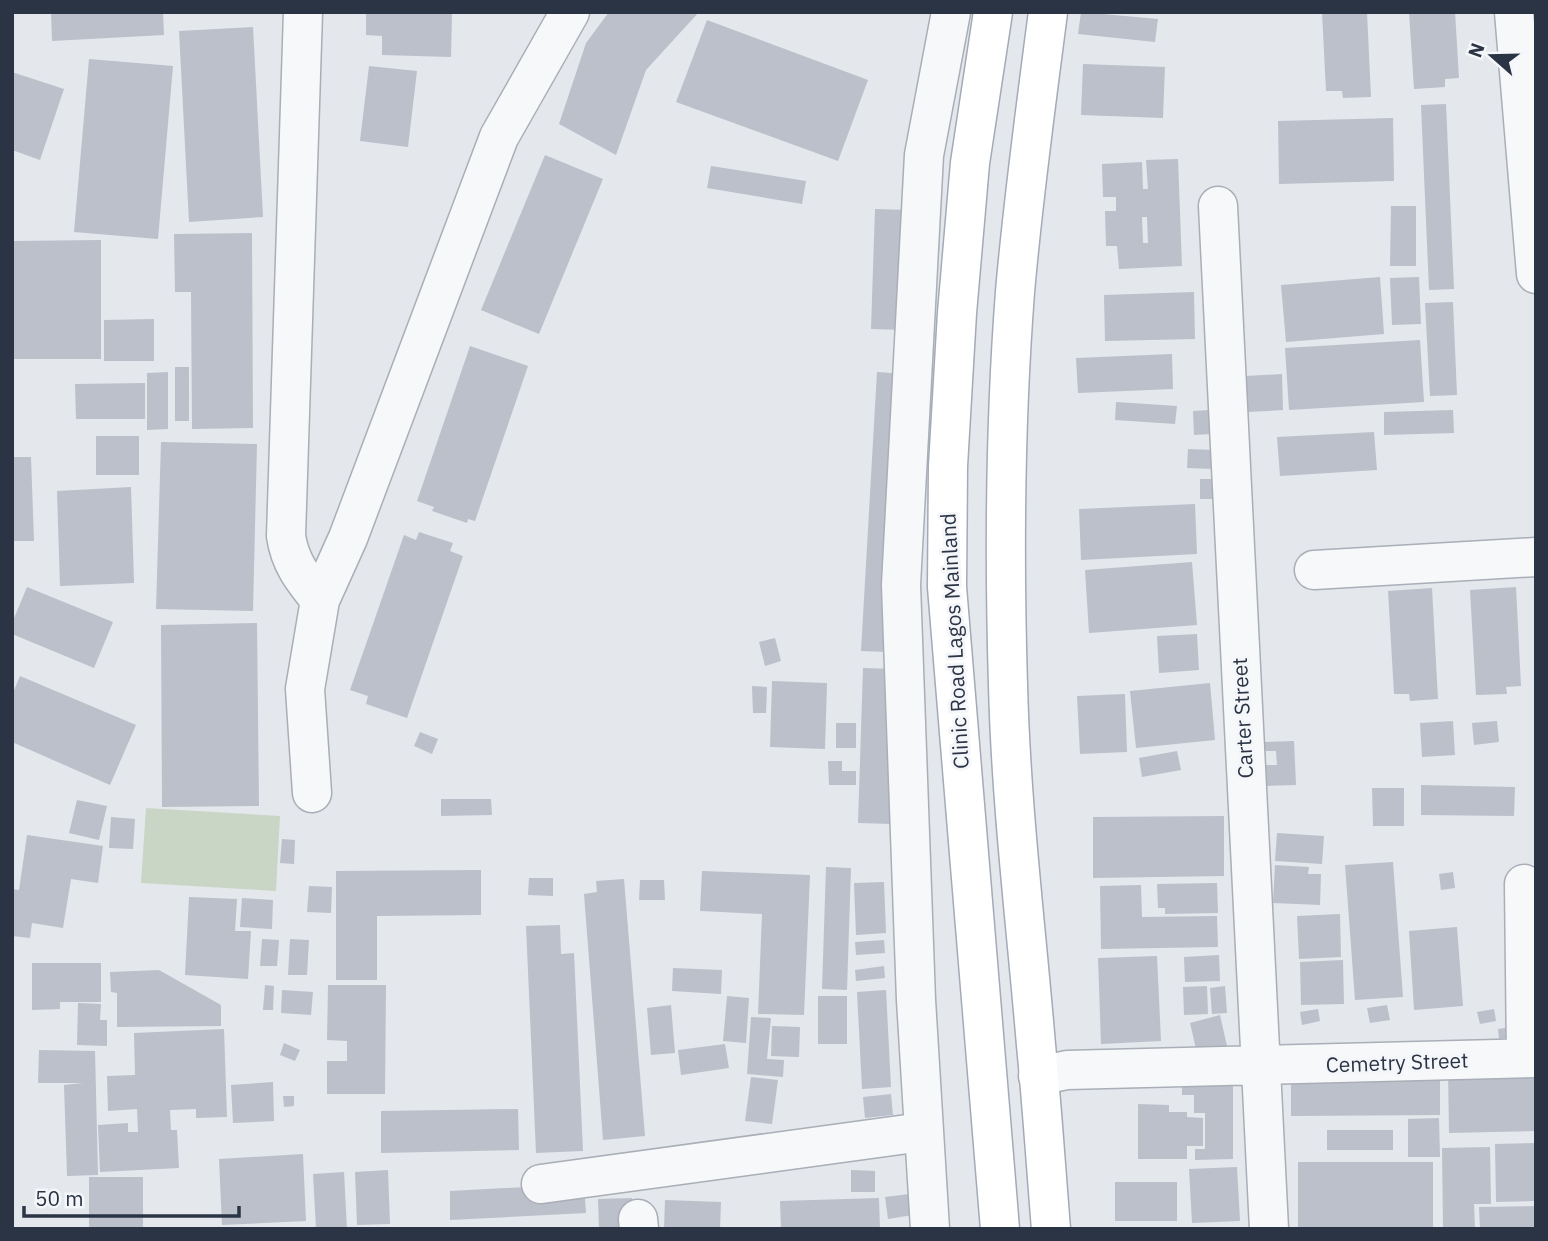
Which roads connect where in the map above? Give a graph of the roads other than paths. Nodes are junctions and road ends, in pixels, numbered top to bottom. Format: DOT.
graph roads {
  1 [pos="303,12"];
  2 [pos="570,12"];
  3 [pos="951,12"];
  4 [pos="993,12"];
  5 [pos="1048,12"];
  6 [pos="1514,12"];
  7 [pos="1218,206"];
  8 [pos="1536,274"];
  9 [pos="1536,557"];
  10 [pos="1314,570"];
  11 [pos="320,600"];
  12 [pos="312,793"];
  13 [pos="1524,884"];
  14 [pos="1531,1058"];
  15 [pos="1259,1066"];
  16 [pos="1038,1076"];
  17 [pos="922,1132"];
  18 [pos="541,1184"];
  19 [pos="930,1229"];
  20 [pos="1000,1229"];
  21 [pos="1051,1229"];
  22 [pos="1269,1229"];
  1 -- 11 [label="street"];
  2 -- 11 [label="street"];
  3 -- 17 [label="street"];
  4 -- 20 [label="main road, Clinic Road Lagos Mainland"];
  5 -- 16 [label="main road"];
  6 -- 8 [label="street"];
  7 -- 15 [label="street, Carter Street"];
  9 -- 10 [label="street"];
  11 -- 12 [label="street"];
  13 -- 14 [label="street"];
  14 -- 15 [label="street, Cemetry Street"];
  15 -- 16 [label="street, Cemetry Street"];
  15 -- 22 [label="street, Carter Street"];
  16 -- 21 [label="main road"];
  17 -- 18 [label="street"];
  17 -- 19 [label="street"];
}
